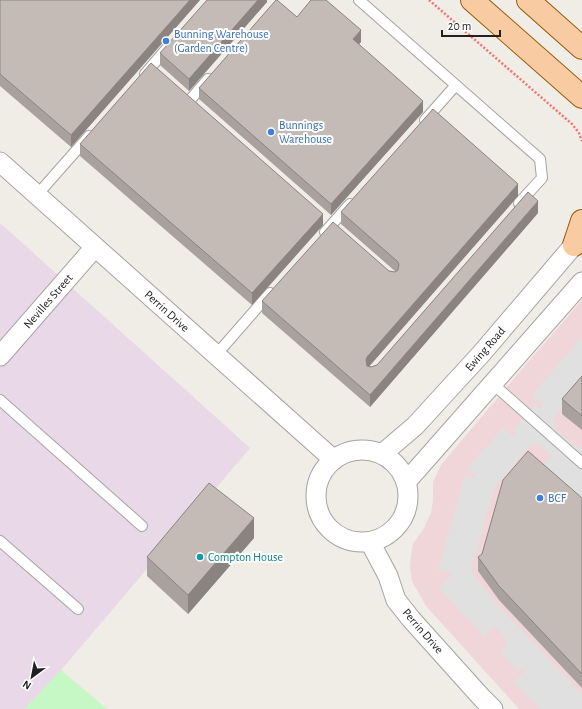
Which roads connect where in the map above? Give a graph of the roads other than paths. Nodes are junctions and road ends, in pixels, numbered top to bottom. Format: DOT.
graph roads {
  1 [pos="359,0"];
  2 [pos="472,0"];
  3 [pos="528,0"];
  4 [pos="175,39"];
  5 [pos="582,48"];
  6 [pos="215,70"];
  7 [pos="136,84"];
  8 [pos="456,85"];
  9 [pos="582,97"];
  10 [pos="190,100"];
  11 [pos="420,125"];
  12 [pos="94,130"];
  13 [pos="0,162"];
  14 [pos="37,195"];
  15 [pos="358,195"];
  16 [pos="511,213"];
  17 [pos="582,221"];
  18 [pos="317,241"];
  19 [pos="578,242"];
  20 [pos="95,247"];
  21 [pos="582,282"];
  22 [pos="277,286"];
  23 [pos="216,355"];
  24 [pos="0,356"];
  25 [pos="492,383"];
  26 [pos="0,400"];
  27 [pos="382,454"];
  28 [pos="334,460"];
  29 [pos="582,463"];
  30 [pos="406,482"];
  31 [pos="142,526"];
  32 [pos="0,541"];
  33 [pos="370,542"];
  34 [pos="78,609"];
  35 [pos="493,709"];
  1 -- 8 [label="lane"];
  2 -- 9 [label="main road"];
  3 -- 5 [label="main road"];
  4 -- 7 [label="lane"];
  6 -- 10 [label="lane"];
  8 -- 11 [label="lane"];
  8 -- 16 [label="lane"];
  12 -- 14 [label="lane"];
  13 -- 14 [label="street, Perrin Drive"];
  14 -- 20 [label="street, Perrin Drive"];
  15 -- 18 [label="lane"];
  17 -- 19 [label="main road"];
  19 -- 27 [label="street, Ewing Road"];
  20 -- 23 [label="street, Perrin Drive"];
  20 -- 24 [label="street, Nevilles Street"];
  21 -- 25 [label="street"];
  22 -- 23 [label="lane"];
  23 -- 28 [label="street, Perrin Drive"];
  25 -- 29 [label="lane"];
  25 -- 30 [label="street"];
  26 -- 31 [label="lane"];
  27 -- 28 [label="street"];
  27 -- 30 [label="street"];
  28 -- 33 [label="street"];
  30 -- 33 [label="street"];
  32 -- 34 [label="lane"];
  33 -- 35 [label="street, Perrin Drive"];
}
